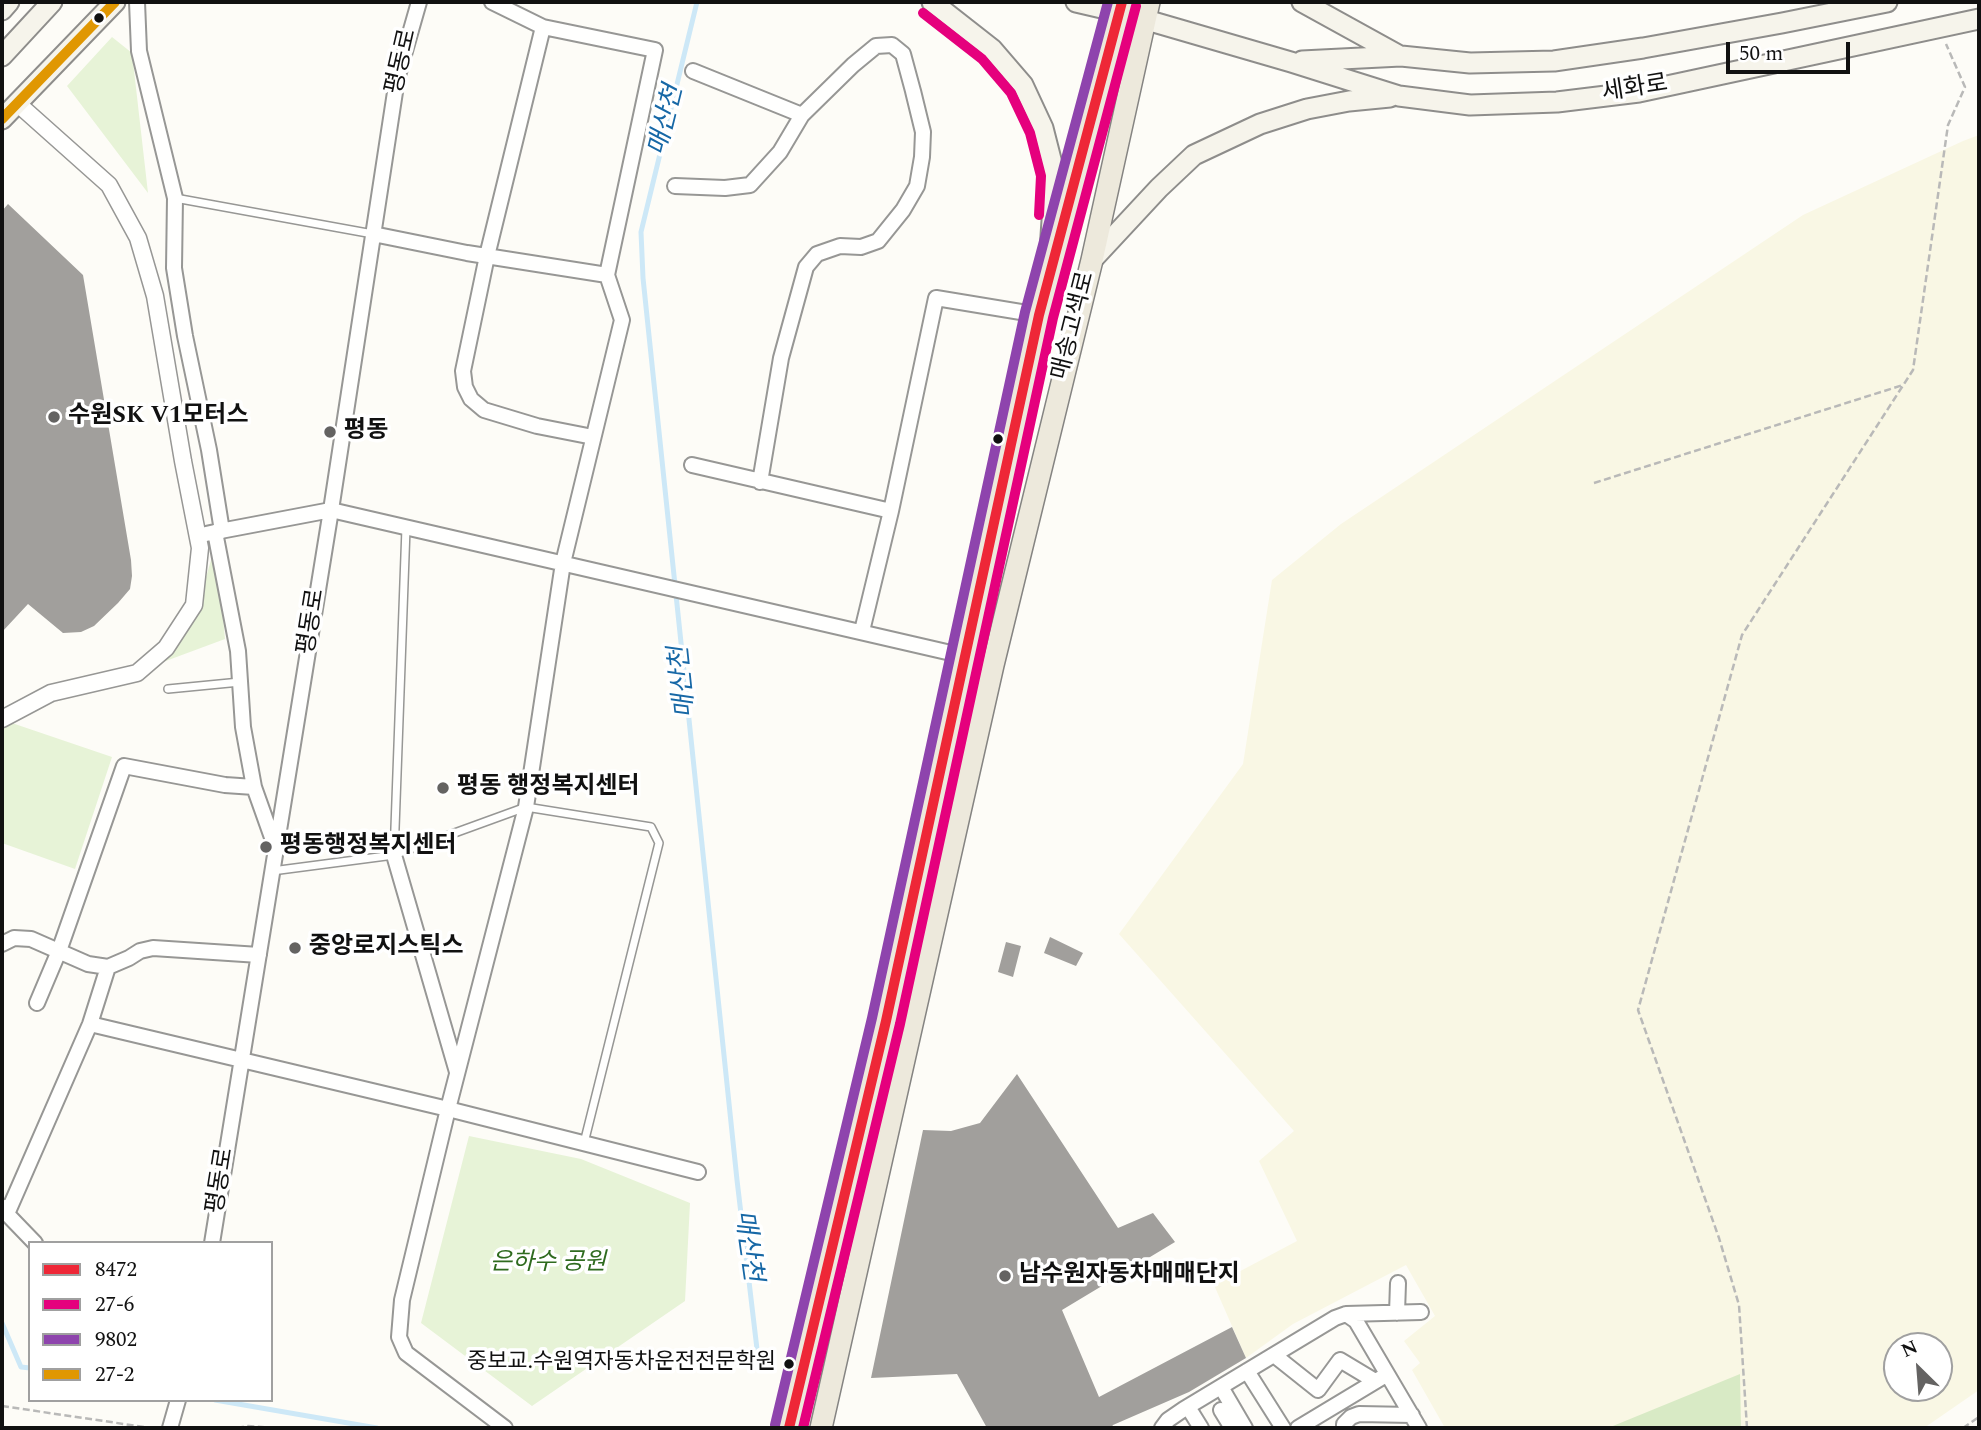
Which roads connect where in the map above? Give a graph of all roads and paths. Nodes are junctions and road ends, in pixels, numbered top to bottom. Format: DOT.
graph roads {
  1 [pos="9,2"];
  2 [pos="51,2"];
  3 [pos="115,2"];
  4 [pos="137,2"];
  5 [pos="419,2"];
  6 [pos="492,2"];
  7 [pos="932,2"];
  8 [pos="1076,2"];
  9 [pos="1302,2"];
  10 [pos="1854,2"];
  11 [pos="1887,2"];
  12 [pos="1121,7"];
  13 [pos="2,10"];
  14 [pos="1147,10"];
  15 [pos="1979,19"];
  16 [pos="1782,23"];
  17 [pos="543,27"];
  18 [pos="1939,28"];
  19 [pos="2,56"];
  20 [pos="1401,56"];
  21 [pos="1291,62"];
  22 [pos="693,71"];
  23 [pos="1399,96"];
  24 [pos="17,103"];
  25 [pos="802,115"];
  26 [pos="2,119"];
  27 [pos="675,186"];
  28 [pos="175,198"];
  29 [pos="373,234"];
  30 [pos="487,256"];
  31 [pos="1092,260"];
  32 [pos="607,275"];
  33 [pos="1048,285"];
  34 [pos="1039,315"];
  35 [pos="1903,385"];
  36 [pos="593,437"];
  37 [pos="692,465"];
  38 [pos="760,482"];
  39 [pos="1594,482"];
  40 [pos="331,510"];
  41 [pos="891,511"];
  42 [pos="406,527"];
  43 [pos="218,532"];
  44 [pos="198,535"];
  45 [pos="563,563"];
  46 [pos="862,631"];
  47 [pos="964,656"];
  48 [pos="993,664"];
  49 [pos="240,682"];
  50 [pos="168,689"];
  51 [pos="2,719"];
  52 [pos="254,787"];
  53 [pos="526,807"];
  54 [pos="276,848"];
  55 [pos="394,855"];
  56 [pos="272,871"];
  57 [pos="2,944"];
  58 [pos="59,951"];
  59 [pos="258,955"];
  60 [pos="108,967"];
  61 [pos="37,1003"];
  62 [pos="90,1024"];
  63 [pos="242,1060"];
  64 [pos="457,1074"];
  65 [pos="448,1110"];
  66 [pos="584,1143"];
  67 [pos="698,1172"];
  68 [pos="4,1208"];
  69 [pos="33,1241"];
  70 [pos="212,1241"];
  71 [pos="1398,1283"];
  72 [pos="1422,1312"];
  73 [pos="1397,1313"];
  74 [pos="1346,1314"];
  75 [pos="1274,1355"];
  76 [pos="1247,1371"];
  77 [pos="1381,1378"];
  78 [pos="1221,1387"];
  79 [pos="2,1406"];
  80 [pos="177,1407"];
  81 [pos="1188,1407"];
  82 [pos="1979,1417"];
  83 [pos="1416,1422"];
  84 [pos="1230,1423"];
  85 [pos="151,1428"];
  86 [pos="170,1428"];
  87 [pos="237,1428"];
  88 [pos="275,1428"];
  89 [pos="505,1428"];
  90 [pos="789,1428"];
  91 [pos="821,1428"];
  92 [pos="1162,1428"];
  93 [pos="1283,1428"];
  94 [pos="1298,1428"];
  95 [pos="1344,1428"];
  96 [pos="1746,1428"];
  97 [pos="1963,1428"];
  1 -- 13 [label="main road"];
  2 -- 19 [label="main road"];
  3 -- 24 [label="main road"];
  4 -- 28 [label="street"];
  5 -- 29 [label="street, 평동로"];
  6 -- 17 [label="street"];
  7 -- 33 [label="main road"];
  8 -- 12 [label="main road, 세화로"];
  9 -- 20 [label="main road"];
  10 -- 16 [label="main road"];
  11 -- 16 [label="main road, 세화로"];
  12 -- 14 [label="main road, 세화로"];
  12 -- 33 [label="main road, 매송고색로"];
  14 -- 21 [label="main road, 세화로"];
  14 -- 31 [label="main road, 매송고색로"];
  15 -- 18 [label="main road, 세화로"];
  16 -- 20 [label="main road, 세화로"];
  17 -- 30 [label="street"];
  17 -- 32 [label="street"];
  18 -- 23 [label="main road, 세화로"];
  18 -- 35 [label="path"];
  20 -- 21 [label="main road, 세화로"];
  21 -- 23 [label="main road, 세화로"];
  22 -- 25 [label="street"];
  23 -- 31 [label="main road"];
  24 -- 26 [label="main road"];
  24 -- 44 [label="street"];
  25 -- 27 [label="street"];
  25 -- 38 [label="street"];
  28 -- 29 [label="lane"];
  28 -- 43 [label="street"];
  29 -- 30 [label="street"];
  29 -- 40 [label="street, 평동로"];
  30 -- 32 [label="street"];
  30 -- 36 [label="street"];
  31 -- 48 [label="main road, 매송고색로"];
  32 -- 36 [label="street"];
  33 -- 34 [label="main road, 매송고색로"];
  34 -- 41 [label="street"];
  34 -- 47 [label="main road, 매송고색로"];
  35 -- 39 [label="path"];
  35 -- 96 [label="path"];
  36 -- 45 [label="street"];
  37 -- 38 [label="street"];
  38 -- 41 [label="street"];
  40 -- 42 [label="street"];
  40 -- 43 [label="street"];
  40 -- 54 [label="street, 평동로"];
  41 -- 46 [label="street"];
  42 -- 45 [label="street"];
  42 -- 55 [label="lane"];
  43 -- 44 [label="street"];
  43 -- 49 [label="street"];
  44 -- 51 [label="street"];
  45 -- 46 [label="street"];
  45 -- 53 [label="street"];
  46 -- 47 [label="street"];
  47 -- 48 [label="lane"];
  47 -- 90 [label="main road, 매송고색로"];
  48 -- 91 [label="main road, 매송고색로"];
  49 -- 50 [label="lane"];
  49 -- 52 [label="street"];
  52 -- 54 [label="street"];
  52 -- 58 [label="street"];
  53 -- 55 [label="lane"];
  53 -- 64 [label="street"];
  53 -- 66 [label="lane"];
  54 -- 56 [label="street, 평동로"];
  55 -- 56 [label="lane"];
  55 -- 64 [label="street"];
  56 -- 59 [label="street, 평동로"];
  57 -- 58 [label="street"];
  58 -- 60 [label="street"];
  58 -- 61 [label="street"];
  59 -- 60 [label="street"];
  59 -- 63 [label="street, 평동로"];
  60 -- 62 [label="street"];
  62 -- 63 [label="street"];
  62 -- 68 [label="street"];
  63 -- 65 [label="street"];
  63 -- 70 [label="street, 평동로"];
  64 -- 65 [label="street"];
  65 -- 66 [label="street"];
  65 -- 89 [label="street"];
  66 -- 67 [label="street"];
  68 -- 69 [label="street"];
  71 -- 73 [label="street"];
  72 -- 73 [label="street"];
  73 -- 74 [label="street"];
  74 -- 75 [label="street"];
  74 -- 77 [label="street"];
  75 -- 76 [label="street"];
  75 -- 77 [label="street"];
  76 -- 78 [label="street"];
  76 -- 93 [label="street"];
  77 -- 83 [label="street"];
  77 -- 94 [label="street"];
  78 -- 81 [label="street"];
  78 -- 84 [label="street"];
  79 -- 85 [label="path"];
  80 -- 86 [label="street"];
  81 -- 84 [label="street"];
  81 -- 92 [label="street"];
  82 -- 97 [label="path"];
  83 -- 95 [label="street"];
  87 -- 88 [label="path"];
}
